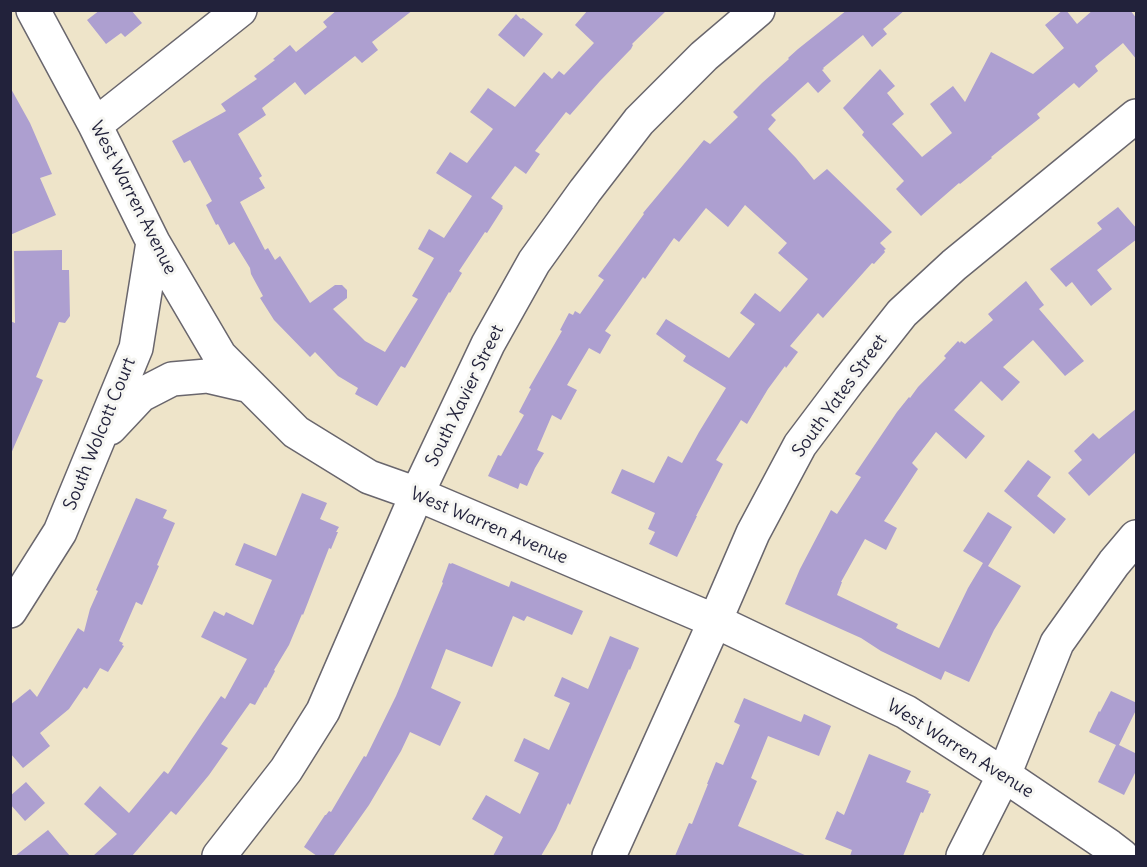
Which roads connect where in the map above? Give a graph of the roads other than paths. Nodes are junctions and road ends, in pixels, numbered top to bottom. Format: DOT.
graph roads {
  1 [pos="33,10"];
  2 [pos="240,10"];
  3 [pos="759,10"];
  4 [pos="1137,116"];
  5 [pos="95,125"];
  6 [pos="153,242"];
  7 [pos="250,386"];
  8 [pos="98,440"];
  9 [pos="417,494"];
  10 [pos="1137,537"];
  11 [pos="10,611"];
  12 [pos="715,621"];
  13 [pos="1004,775"];
  14 [pos="219,856"];
  15 [pos="609,856"];
  16 [pos="963,856"];
  17 [pos="1122,856"];
  1 -- 5 [label="street, West Warren Avenue"];
  2 -- 5 [label="street"];
  3 -- 9 [label="street, South Xavier Street"];
  4 -- 12 [label="street, South Yates Street"];
  5 -- 6 [label="street, West Warren Avenue"];
  6 -- 7 [label="street, West Warren Avenue"];
  6 -- 8 [label="street, South Wolcott Court"];
  7 -- 8 [label="street"];
  7 -- 9 [label="street, West Warren Avenue"];
  8 -- 11 [label="street, South Wolcott Court"];
  9 -- 12 [label="street, West Warren Avenue"];
  9 -- 14 [label="street, South Xavier Street"];
  10 -- 13 [label="street"];
  12 -- 13 [label="street, West Warren Avenue"];
  12 -- 15 [label="street, South Yates Street"];
  13 -- 16 [label="street"];
  13 -- 17 [label="street, West Warren Avenue"];
}
